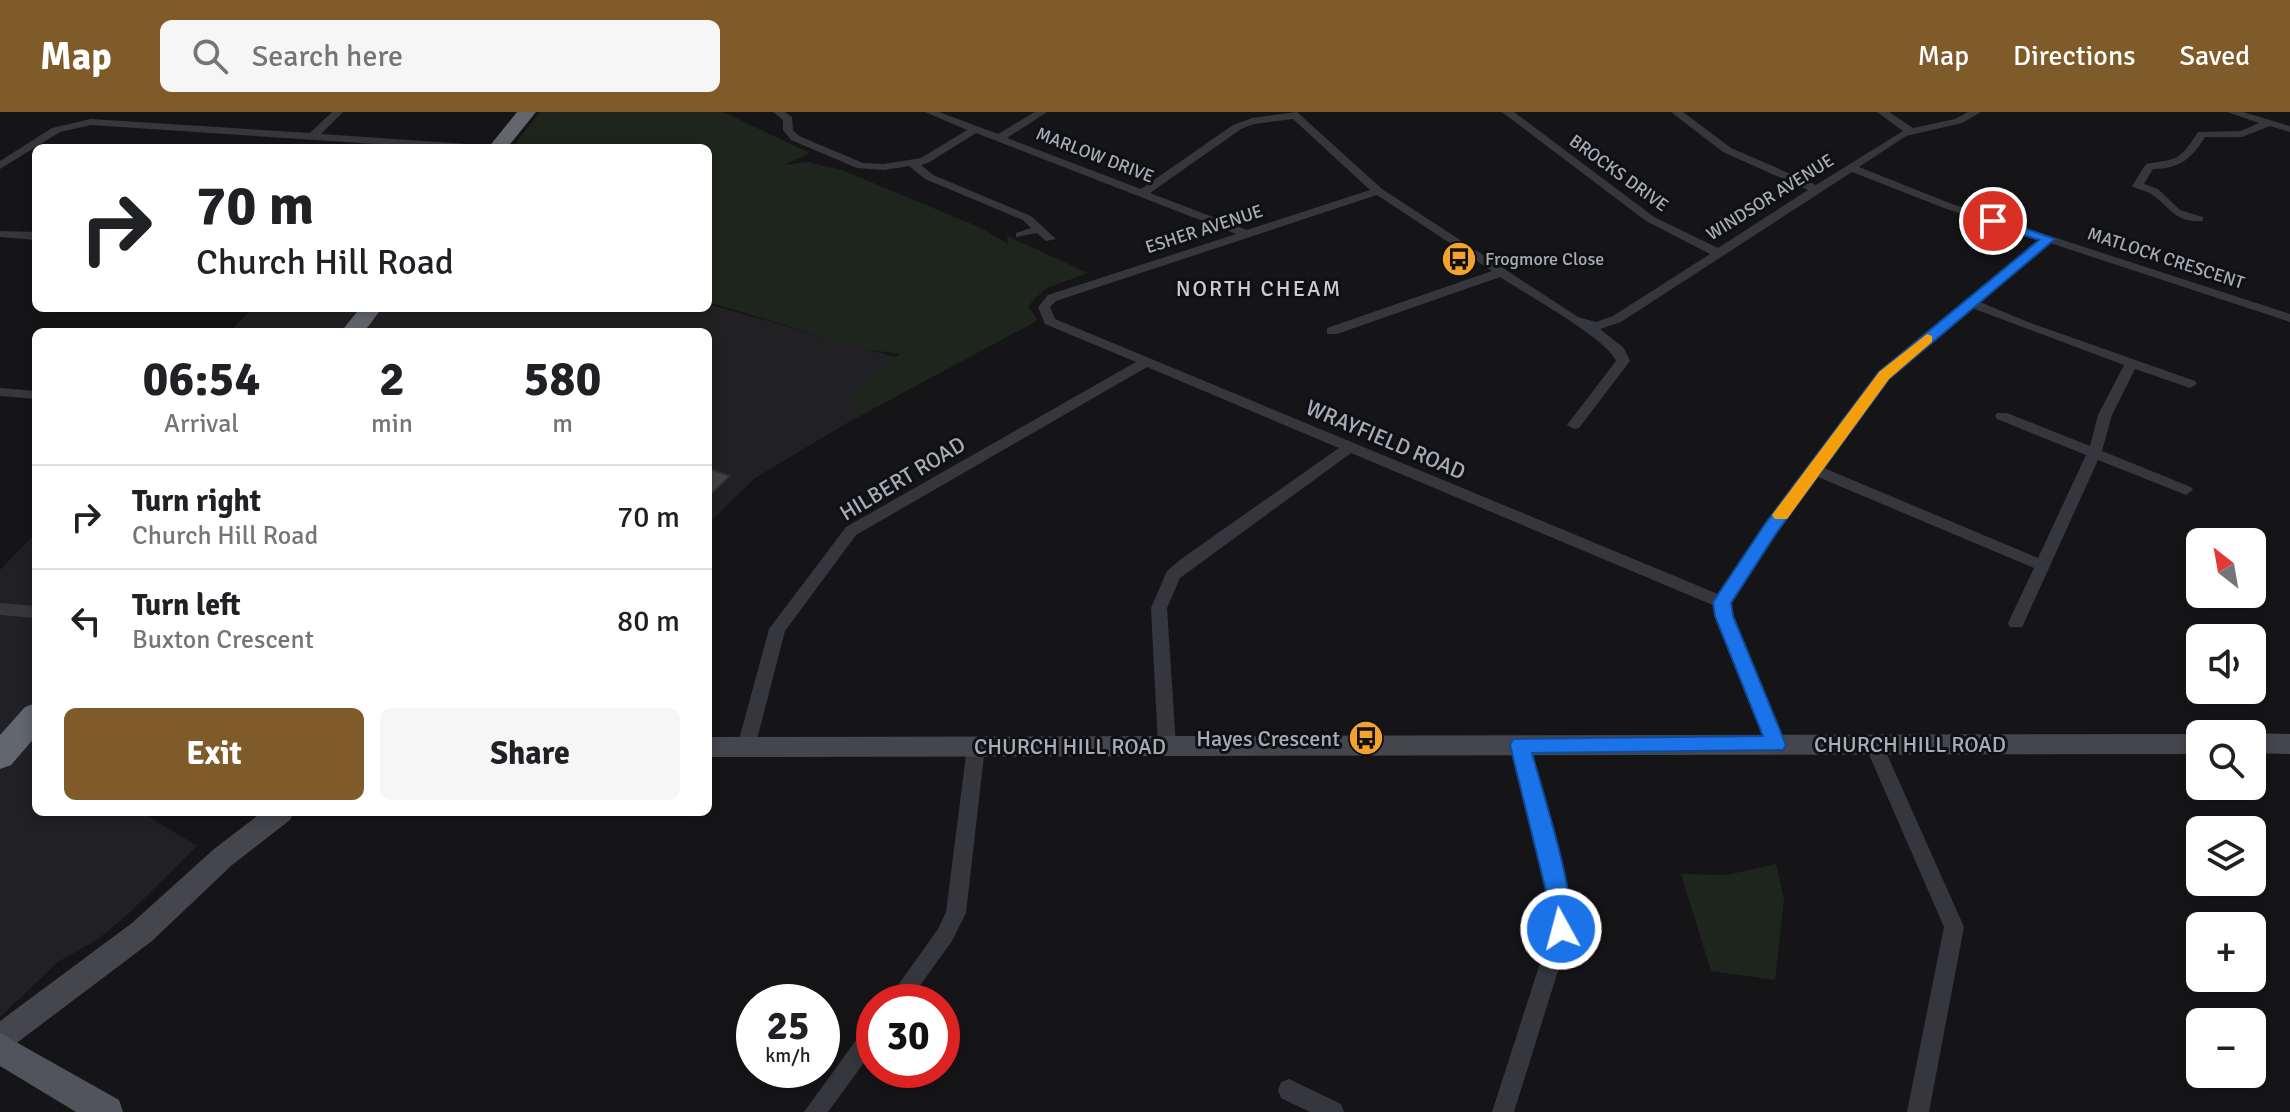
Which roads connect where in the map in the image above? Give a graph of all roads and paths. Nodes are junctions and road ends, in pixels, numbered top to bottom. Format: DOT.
graph roads {
  1 [pos="338,112"];
  2 [pos="527,112"];
  3 [pos="778,112"];
  4 [pos="930,112"];
  5 [pos="1042,112"];
  6 [pos="1507,112"];
  7 [pos="1676,112"];
  8 [pos="1882,112"];
  9 [pos="1976,112"];
  10 [pos="2232,112"];
  11 [pos="1293,114"];
  12 [pos="2266,124"];
  13 [pos="975,129"];
  14 [pos="2290,129"];
  15 [pos="1910,131"];
  16 [pos="313,136"];
  17 [pos="999,138"];
  18 [pos="37,144"];
  19 [pos="426,144"];
  20 [pos="500,144"];
  21 [pos="32,147"];
  22 [pos="913,164"];
  23 [pos="0,166"];
  24 [pos="1850,167"];
  25 [pos="1815,189"];
  26 [pos="1378,191"];
  27 [pos="1143,193"];
  28 [pos="2199,219"];
  29 [pos="1039,229"];
  30 [pos="0,234"];
  31 [pos="1247,234"];
  32 [pos="1020,235"];
  33 [pos="32,236"];
  34 [pos="1050,239"];
  35 [pos="2048,239"];
  36 [pos="1716,252"];
  37 [pos="1502,272"];
  38 [pos="1971,303"];
  39 [pos="1044,307"];
  40 [pos="368,312"];
  41 [pos="2290,318"];
  42 [pos="1590,327"];
  43 [pos="355,328"];
  44 [pos="1332,331"];
  45 [pos="1145,362"];
  46 [pos="2131,364"];
  47 [pos="2190,384"];
  48 [pos="0,392"];
  49 [pos="32,395"];
  50 [pos="2002,416"];
  51 [pos="1574,425"];
  52 [pos="1348,447"];
  53 [pos="2095,452"];
  54 [pos="1815,470"];
  55 [pos="2186,490"];
  56 [pos="2043,566"];
  57 [pos="1722,602"];
  58 [pos="0,609"];
  59 [pos="32,612"];
  60 [pos="2016,623"];
  61 [pos="32,720"];
  62 [pos="1873,743"];
  63 [pos="2266,743"];
  64 [pos="2186,744"];
  65 [pos="2290,744"];
  66 [pos="1520,745"];
  67 [pos="1776,745"];
  68 [pos="1167,746"];
  69 [pos="712,747"];
  70 [pos="746,747"];
  71 [pos="976,747"];
  72 [pos="0,756"];
  73 [pos="276,816"];
  74 [pos="909,984"];
  75 [pos="0,1038"];
  76 [pos="0,1048"];
  77 [pos="856,1056"];
  78 [pos="1289,1090"];
  79 [pos="107,1112"];
  80 [pos="815,1112"];
  81 [pos="1333,1112"];
  82 [pos="1503,1112"];
  83 [pos="1918,1112"];
  1 -- 16 [label="street"];
  2 -- 20 [label="highway"];
  3 -- 22 [label="street"];
  4 -- 13 [label="street, MARLOW DRIVE"];
  5 -- 17 [label="street"];
  6 -- 36 [label="street, BROCKS DRIVE"];
  7 -- 25 [label="street"];
  8 -- 15 [label="street"];
  9 -- 15 [label="street, WINDSOR AVENUE"];
  10 -- 12 [label="street"];
  11 -- 26 [label="street"];
  11 -- 27 [label="street"];
  12 -- 14 [label="street"];
  12 -- 28 [label="street"];
  13 -- 17 [label="street, MARLOW DRIVE"];
  13 -- 22 [label="street"];
  15 -- 24 [label="street, WINDSOR AVENUE"];
  16 -- 18 [label="street"];
  16 -- 19 [label="street"];
  17 -- 27 [label="street, MARLOW DRIVE"];
  21 -- 23 [label="street"];
  22 -- 29 [label="street"];
  24 -- 25 [label="street, WINDSOR AVENUE"];
  24 -- 35 [label="street, MATLOCK CRESCENT"];
  25 -- 36 [label="street, WINDSOR AVENUE"];
  26 -- 31 [label="street, ESHER AVENUE"];
  26 -- 37 [label="street"];
  27 -- 31 [label="street, MARLOW DRIVE"];
  29 -- 32 [label="street"];
  29 -- 34 [label="street"];
  30 -- 33 [label="street"];
  31 -- 39 [label="street, ESHER AVENUE"];
  35 -- 38 [label="street"];
  35 -- 41 [label="street, MATLOCK CRESCENT"];
  36 -- 42 [label="street, WINDSOR AVENUE"];
  37 -- 42 [label="street"];
  37 -- 44 [label="street"];
  38 -- 46 [label="street"];
  38 -- 54 [label="street"];
  39 -- 45 [label="street, WRAYFIELD ROAD"];
  40 -- 43 [label="highway"];
  42 -- 51 [label="street"];
  45 -- 52 [label="street, WRAYFIELD ROAD"];
  45 -- 70 [label="street, HILBERT ROAD"];
  46 -- 47 [label="street"];
  46 -- 53 [label="street"];
  48 -- 49 [label="street"];
  50 -- 53 [label="street"];
  52 -- 57 [label="street, WRAYFIELD ROAD"];
  52 -- 68 [label="street"];
  53 -- 55 [label="street"];
  53 -- 56 [label="street"];
  54 -- 56 [label="street"];
  54 -- 57 [label="street"];
  56 -- 60 [label="street"];
  57 -- 67 [label="street"];
  58 -- 59 [label="street"];
  61 -- 72 [label="highway"];
  62 -- 64 [label="street, CHURCH HILL ROAD"];
  62 -- 67 [label="street, CHURCH HILL ROAD"];
  62 -- 83 [label="street"];
  63 -- 65 [label="street"];
  66 -- 67 [label="street, CHURCH HILL ROAD"];
  66 -- 68 [label="street, CHURCH HILL ROAD"];
  66 -- 82 [label="street"];
  68 -- 71 [label="street, CHURCH HILL ROAD"];
  69 -- 70 [label="street, CHURCH HILL ROAD"];
  70 -- 71 [label="street, CHURCH HILL ROAD"];
  71 -- 74 [label="street"];
  73 -- 75 [label="street"];
  76 -- 79 [label="main road"];
  77 -- 80 [label="street"];
  78 -- 81 [label="street"];
}
